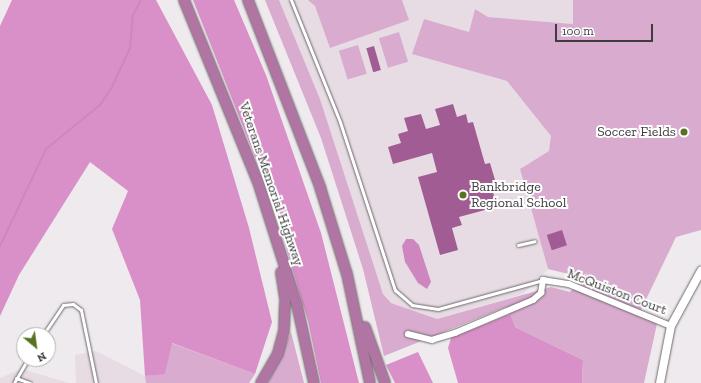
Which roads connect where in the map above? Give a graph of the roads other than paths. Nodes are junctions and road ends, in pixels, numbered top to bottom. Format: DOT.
graph roads {
  1 [pos="184,0"];
  2 [pos="248,0"];
  3 [pos="291,0"];
  4 [pos="535,241"];
  5 [pos="518,245"];
  6 [pos="282,258"];
  7 [pos="701,271"];
  8 [pos="543,280"];
  9 [pos="356,312"];
  10 [pos="671,326"];
  11 [pos="49,327"];
  12 [pos="408,334"];
  13 [pos="23,367"];
  14 [pos="16,378"];
  15 [pos="14,383"];
  16 [pos="30,383"];
  17 [pos="96,383"];
  18 [pos="261,383"];
  19 [pos="314,383"];
  20 [pos="370,383"];
  21 [pos="385,383"];
  22 [pos="660,383"];
  1 -- 6 [label="highway, Veterans Memorial Highway"];
  2 -- 9 [label="highway"];
  3 -- 8 [label="lane"];
  4 -- 5 [label="lane"];
  6 -- 18 [label="highway"];
  6 -- 19 [label="highway, Veterans Memorial Highway"];
  7 -- 10 [label="street"];
  8 -- 10 [label="street, McQuiston Court"];
  8 -- 12 [label="street"];
  9 -- 20 [label="highway"];
  9 -- 21 [label="highway"];
  10 -- 22 [label="street"];
  11 -- 17 [label="lane"];
  13 -- 14 [label="lane"];
  14 -- 15 [label="lane"];
  14 -- 16 [label="lane"];
}
